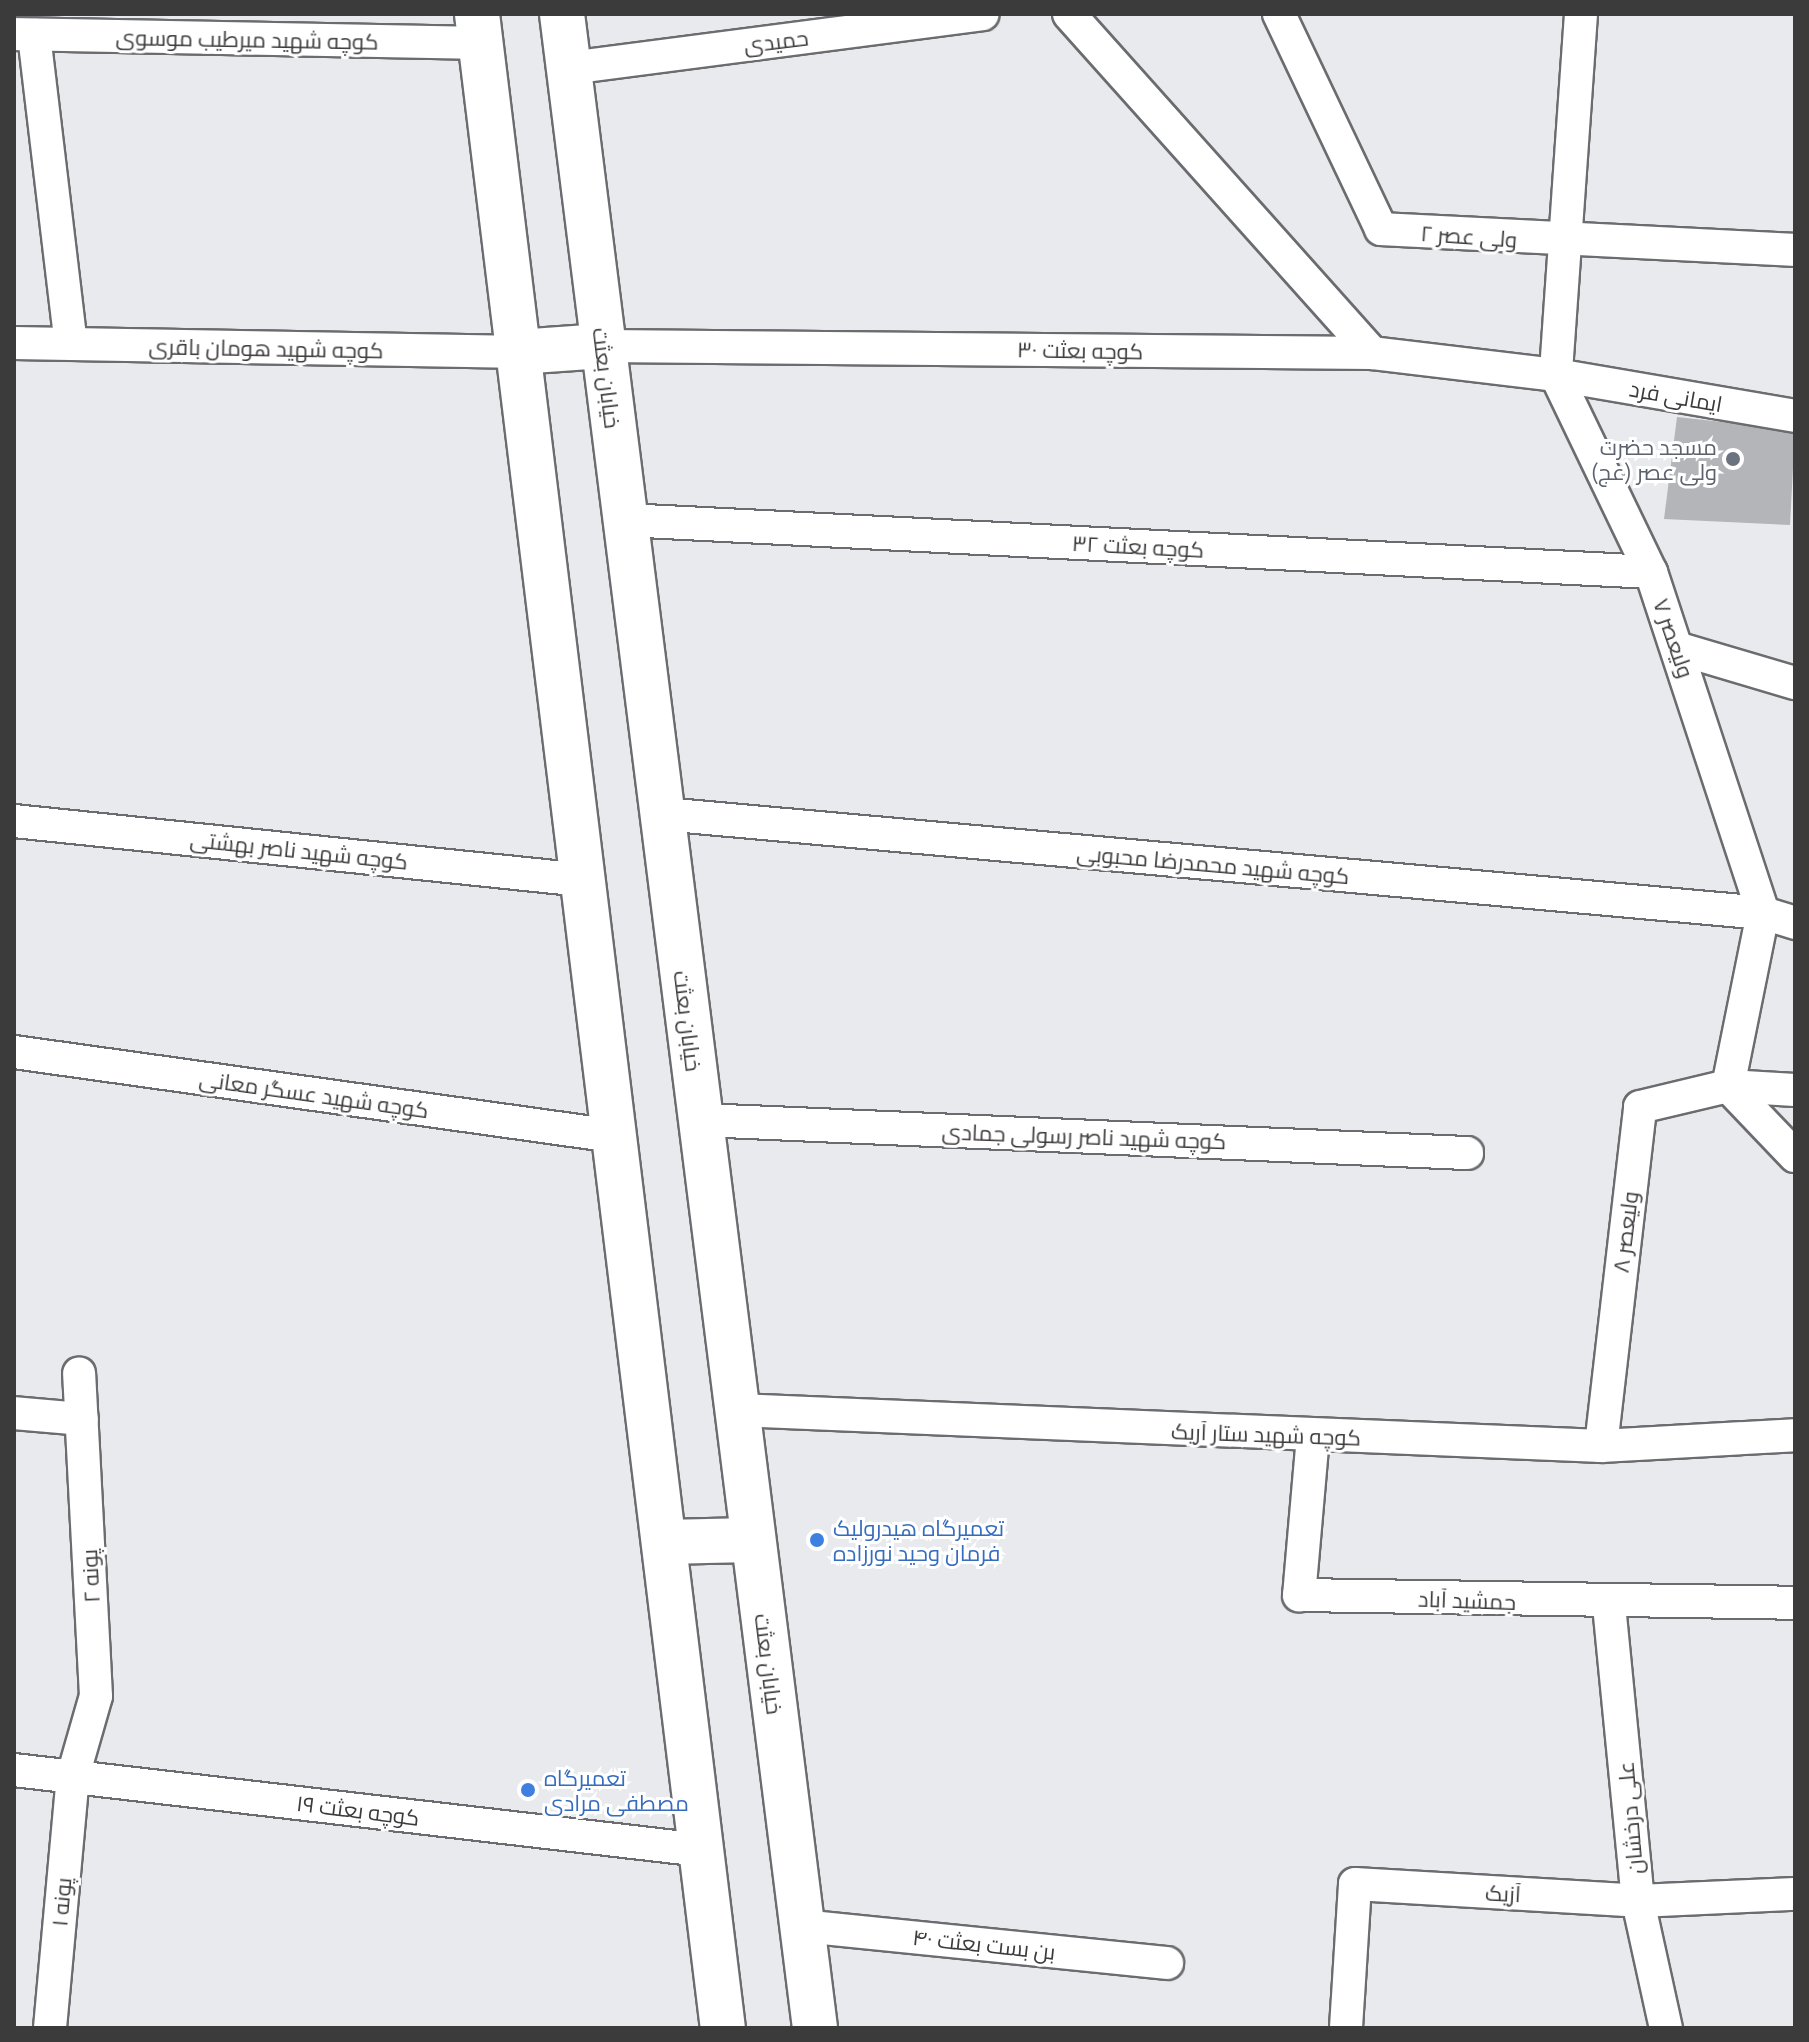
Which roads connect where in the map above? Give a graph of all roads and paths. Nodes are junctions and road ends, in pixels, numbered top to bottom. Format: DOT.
graph roads {
  1 [pos="562,14"];
  2 [pos="982,14"];
  3 [pos="1069,14"];
  4 [pos="1279,14"];
  5 [pos="1581,14"];
  6 [pos="479,28"];
  7 [pos="24,34"];
  8 [pos="569,68"];
  9 [pos="1565,243"];
  10 [pos="1795,250"];
  11 [pos="14,343"];
  12 [pos="71,344"];
  13 [pos="603,346"];
  14 [pos="518,352"];
  15 [pos="1372,353"];
  16 [pos="1556,375"];
  17 [pos="1795,416"];
  18 [pos="625,520"];
  19 [pos="1651,572"];
  20 [pos="1680,649"];
  21 [pos="1795,683"];
  22 [pos="663,814"];
  23 [pos="14,821"];
  24 [pos="583,880"];
  25 [pos="1763,913"];
  26 [pos="1795,923"];
  27 [pos="14,1052"];
  28 [pos="1728,1086"];
  29 [pos="1795,1090"];
  30 [pos="701,1120"];
  31 [pos="614,1136"];
  32 [pos="1467,1153"];
  33 [pos="1795,1156"];
  34 [pos="79,1373"];
  35 [pos="737,1410"];
  36 [pos="14,1413"];
  37 [pos="82,1419"];
  38 [pos="1795,1435"];
  39 [pos="1313,1436"];
  40 [pos="1601,1446"];
  41 [pos="753,1540"];
  42 [pos="664,1542"];
  43 [pos="1795,1603"];
  44 [pos="1609,1605"];
  45 [pos="14,1770"];
  46 [pos="73,1776"];
  47 [pos="701,1850"];
  48 [pos="1795,1894"];
  49 [pos="1638,1901"];
  50 [pos="802,1926"];
  51 [pos="1167,1963"];
  52 [pos="50,2028"];
  53 [pos="723,2028"];
  54 [pos="815,2028"];
  55 [pos="1346,2028"];
  56 [pos="1666,2028"];
  1 -- 8 [label="main road, خیابان بعثت"];
  2 -- 8 [label="street, حمیدی"];
  3 -- 15 [label="street"];
  4 -- 9 [label="street, ولی عصر ۲"];
  5 -- 9 [label="street"];
  6 -- 7 [label="street, کوچه شهید میرطیب موسوی"];
  6 -- 14 [label="main road"];
  7 -- 12 [label="street"];
  8 -- 13 [label="main road, خیابان بعثت"];
  9 -- 10 [label="street, ولی عصر ۲"];
  9 -- 16 [label="street"];
  11 -- 12 [label="street, کوچه شهید هومان باقری"];
  12 -- 14 [label="street, کوچه شهید هومان باقری"];
  13 -- 14 [label="main road"];
  13 -- 15 [label="street, کوچه بعثت ۳۰"];
  13 -- 18 [label="main road, خیابان بعثت"];
  14 -- 24 [label="main road"];
  15 -- 16 [label="street, کوچه بعثت ۳۰"];
  16 -- 17 [label="street, ایمانی فرد"];
  16 -- 19 [label="street, ولیعصر ۷"];
  18 -- 19 [label="street, کوچه بعثت ۳۲"];
  18 -- 22 [label="main road, خیابان بعثت"];
  19 -- 20 [label="street, ولیعصر ۷"];
  20 -- 21 [label="street"];
  20 -- 25 [label="street, ولیعصر ۷"];
  22 -- 25 [label="street, کوچه شهید محمدرضا محبوبی"];
  22 -- 30 [label="main road, خیابان بعثت"];
  23 -- 24 [label="street, کوچه شهید ناصر بهشتی"];
  24 -- 31 [label="main road"];
  25 -- 26 [label="street, کوچه شهید محمدرضا محبوبی"];
  25 -- 28 [label="street"];
  27 -- 31 [label="street, کوچه شهید عسگر معانی"];
  28 -- 29 [label="street"];
  28 -- 33 [label="street"];
  28 -- 40 [label="street, ولیعصر ۸"];
  30 -- 32 [label="street, کوچه شهید ناصر رسولی جمادی"];
  30 -- 35 [label="main road, خیابان بعثت"];
  31 -- 42 [label="main road"];
  34 -- 37 [label="street, پونه ۲"];
  35 -- 39 [label="street, کوچه شهید ستار آریک"];
  35 -- 41 [label="main road, خیابان بعثت"];
  36 -- 37 [label="street"];
  37 -- 46 [label="street, پونه ۲"];
  38 -- 40 [label="street, کوچه شهید ستار آریک"];
  39 -- 40 [label="street, کوچه شهید ستار آریک"];
  39 -- 44 [label="street, جمشید آباد"];
  41 -- 42 [label="main road"];
  41 -- 50 [label="main road, خیابان بعثت"];
  42 -- 47 [label="main road"];
  43 -- 44 [label="street, جمشید آباد"];
  44 -- 49 [label="street, علی درخشان"];
  45 -- 46 [label="street, کوچه بعثت ۱۹"];
  46 -- 47 [label="street, کوچه بعثت ۱۹"];
  46 -- 52 [label="street, پونه ۱"];
  47 -- 53 [label="main road"];
  48 -- 49 [label="street, آزیک"];
  49 -- 55 [label="street, آزیک"];
  49 -- 56 [label="street, علی درخشان"];
  50 -- 51 [label="street, بن بست بعثت ۴۰"];
  50 -- 54 [label="main road, خیابان بعثت"];
}
